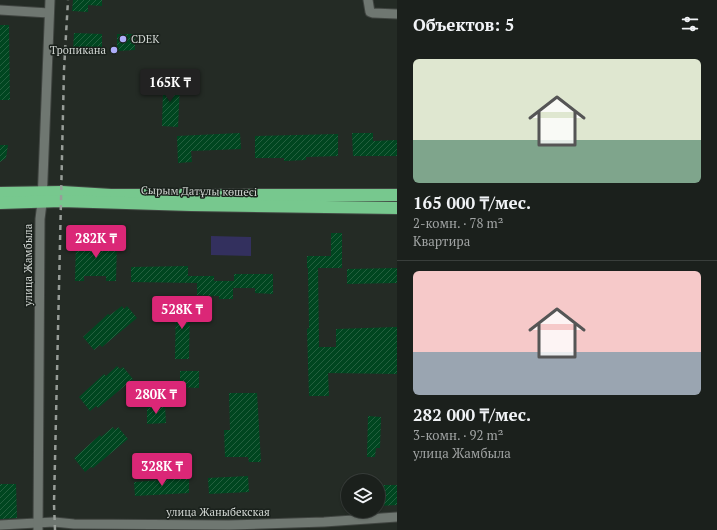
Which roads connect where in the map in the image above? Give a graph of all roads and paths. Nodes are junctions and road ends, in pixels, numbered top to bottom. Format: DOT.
graph roads {
  1 [pos="50,0"];
  2 [pos="368,0"];
  3 [pos="0,10"];
  4 [pos="49,13"];
  5 [pos="397,14"];
  6 [pos="0,194"];
  7 [pos="397,195"];
  8 [pos="42,198"];
  9 [pos="0,203"];
  10 [pos="397,208"];
  11 [pos="397,518"];
  12 [pos="0,525"];
  13 [pos="38,527"];
  1 -- 4 [label="street, улица Жамбыла"];
  2 -- 5 [label="street"];
  3 -- 4 [label="street"];
  4 -- 8 [label="street, улица Жамбыла"];
  6 -- 8 [label="highway, Сырым Датұлы көшесі"];
  7 -- 8 [label="highway, Сырым Датұлы көшесі"];
  8 -- 9 [label="highway, Сырым Датұлы көшесі"];
  8 -- 10 [label="highway, Сырым Датұлы көшесі"];
  8 -- 13 [label="street, улица Жамбыла"];
  11 -- 13 [label="street, улица Жаныбекская"];
  12 -- 13 [label="street, улица Жаныбекская"];
}
